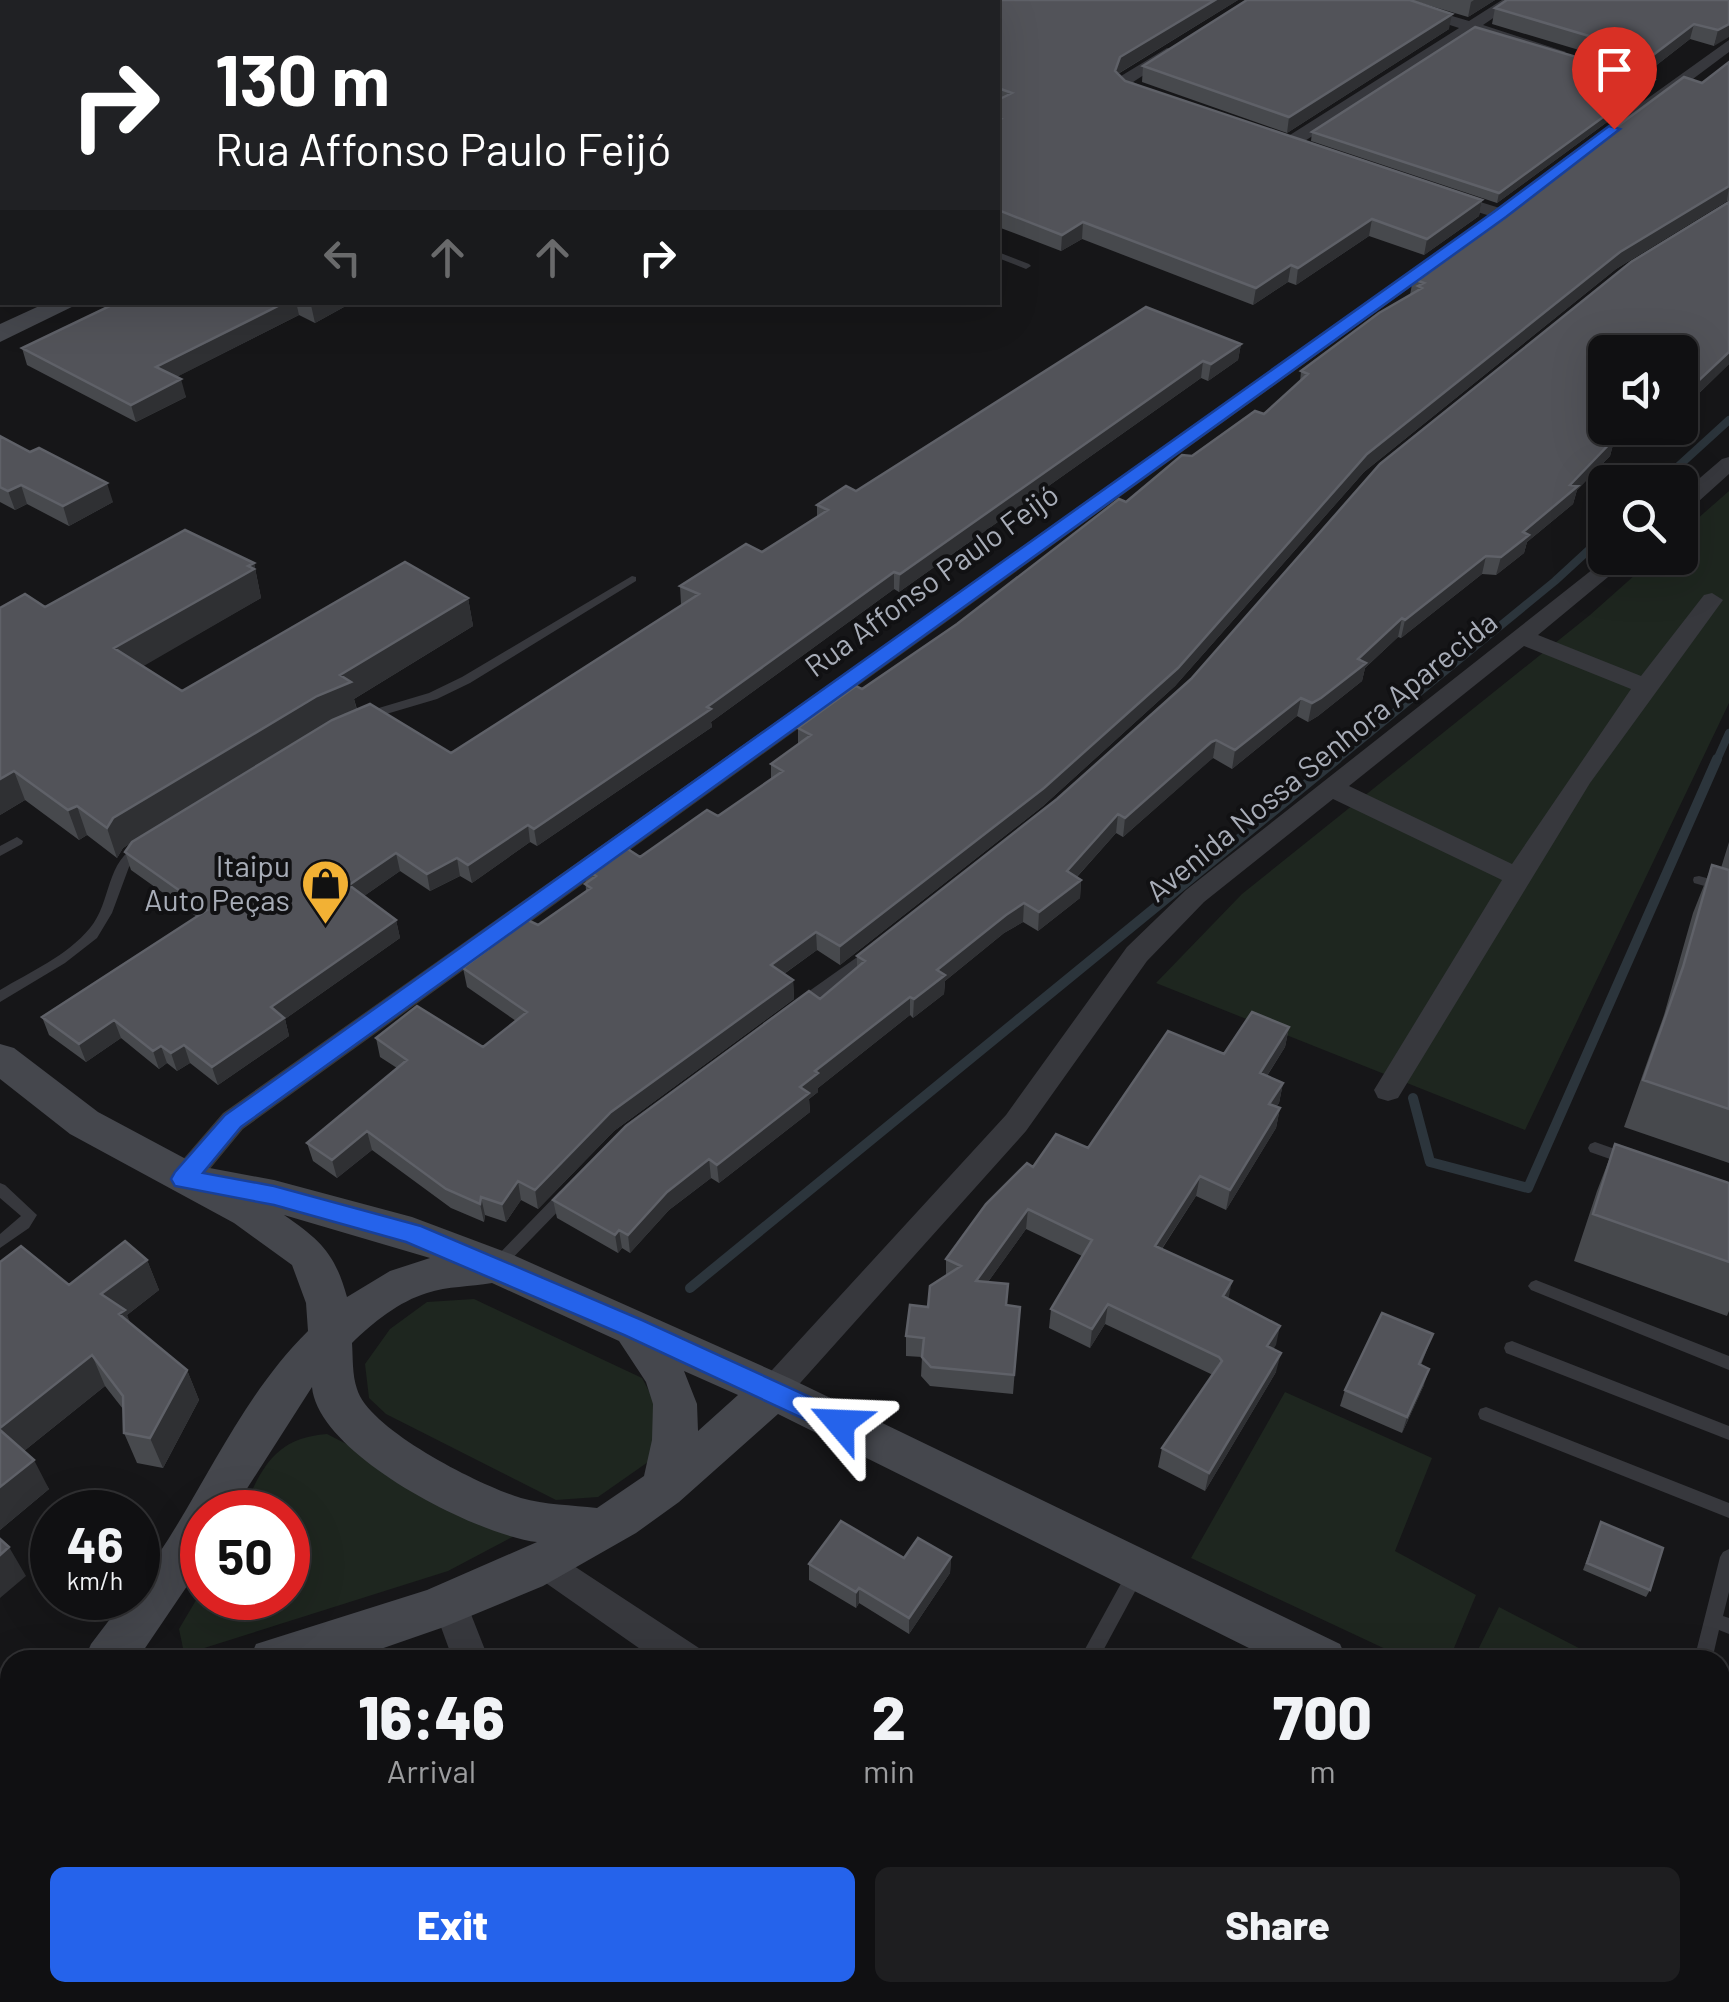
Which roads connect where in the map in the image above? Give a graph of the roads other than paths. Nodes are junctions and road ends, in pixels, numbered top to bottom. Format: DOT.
graph roads {
  1 [pos="1382,0"];
  2 [pos="1512,0"];
  3 [pos="1475,26"];
  4 [pos="1191,39"];
  5 [pos="1729,46"];
  6 [pos="1581,59"];
  7 [pos="1166,102"];
  8 [pos="1288,144"];
  9 [pos="1547,179"];
  10 [pos="1430,190"];
  11 [pos="1000,257"];
  12 [pos="1026,266"];
  13 [pos="63,305"];
  14 [pos="0,334"];
  15 [pos="1729,463"];
  16 [pos="1698,490"];
  17 [pos="1598,575"];
  18 [pos="632,579"];
  19 [pos="1712,600"];
  20 [pos="1521,636"];
  21 [pos="1643,685"];
  22 [pos="345,725"];
  23 [pos="1332,788"];
  24 [pos="18,841"];
  25 [pos="146,844"];
  26 [pos="0,852"];
  27 [pos="1515,876"];
  28 [pos="1699,880"];
  29 [pos="1729,889"];
  30 [pos="889,938"];
  31 [pos="0,997"];
  32 [pos="796,1008"];
  33 [pos="0,1058"];
  34 [pos="1388,1090"];
  35 [pos="1594,1148"];
  36 [pos="1645,1165"];
  37 [pos="184,1179"];
  38 [pos="579,1181"];
  39 [pos="0,1189"];
  40 [pos="0,1242"];
  41 [pos="496,1266"];
  42 [pos="1536,1286"];
  43 [pos="633,1328"];
  44 [pos="328,1338"];
  45 [pos="1512,1348"];
  46 [pos="1729,1363"];
  47 [pos="773,1391"];
  48 [pos="1486,1414"];
  49 [pos="1729,1433"];
  50 [pos="662,1488"];
  51 [pos="222,1490"];
  52 [pos="1729,1511"];
  53 [pos="601,1529"];
  54 [pos="1729,1558"];
  55 [pos="180,1559"];
  56 [pos="546,1563"];
  57 [pos="1138,1568"];
  58 [pos="451,1605"];
  59 [pos="1721,1623"];
  60 [pos="115,1650"];
  61 [pos="306,1650"];
  62 [pos="467,1650"];
  63 [pos="672,1650"];
  64 [pos="1093,1650"];
  65 [pos="1303,1650"];
  66 [pos="1708,1650"];
  1 -- 3 [label="street"];
  2 -- 3 [label="street"];
  3 -- 6 [label="street"];
  3 -- 8 [label="street"];
  4 -- 7 [label="street"];
  5 -- 9 [label="street"];
  10 -- 37 [label="street, Rua Affonso Paulo Feijó"];
  11 -- 12 [label="lane"];
  13 -- 14 [label="main road"];
  15 -- 16 [label="street"];
  17 -- 20 [label="street, Avenida Nossa Senhora Aparecida"];
  18 -- 22 [label="lane"];
  19 -- 21 [label="street"];
  20 -- 21 [label="street"];
  20 -- 23 [label="street, Avenida Nossa Senhora Aparecida"];
  21 -- 27 [label="street"];
  23 -- 27 [label="street"];
  23 -- 47 [label="street, Avenida Nossa Senhora Aparecida"];
  24 -- 26 [label="lane"];
  25 -- 31 [label="lane"];
  27 -- 34 [label="street"];
  28 -- 29 [label="lane"];
  30 -- 32 [label="lane"];
  33 -- 37 [label="main road"];
  35 -- 36 [label="lane"];
  37 -- 41 [label="main road"];
  37 -- 44 [label="main road"];
  38 -- 41 [label="lane"];
  39 -- 40 [label="lane"];
  41 -- 43 [label="main road"];
  41 -- 44 [label="main road"];
  42 -- 46 [label="lane"];
  43 -- 47 [label="main road"];
  43 -- 50 [label="main road"];
  44 -- 51 [label="main road"];
  44 -- 53 [label="main road"];
  45 -- 49 [label="lane"];
  47 -- 50 [label="main road"];
  47 -- 57 [label="main road"];
  48 -- 52 [label="lane"];
  50 -- 53 [label="main road"];
  53 -- 56 [label="main road"];
  54 -- 59 [label="lane"];
  55 -- 60 [label="main road"];
  56 -- 58 [label="main road"];
  56 -- 63 [label="street"];
  57 -- 64 [label="lane"];
  57 -- 65 [label="main road"];
  58 -- 61 [label="main road"];
  58 -- 62 [label="street"];
  59 -- 66 [label="lane"];
}
